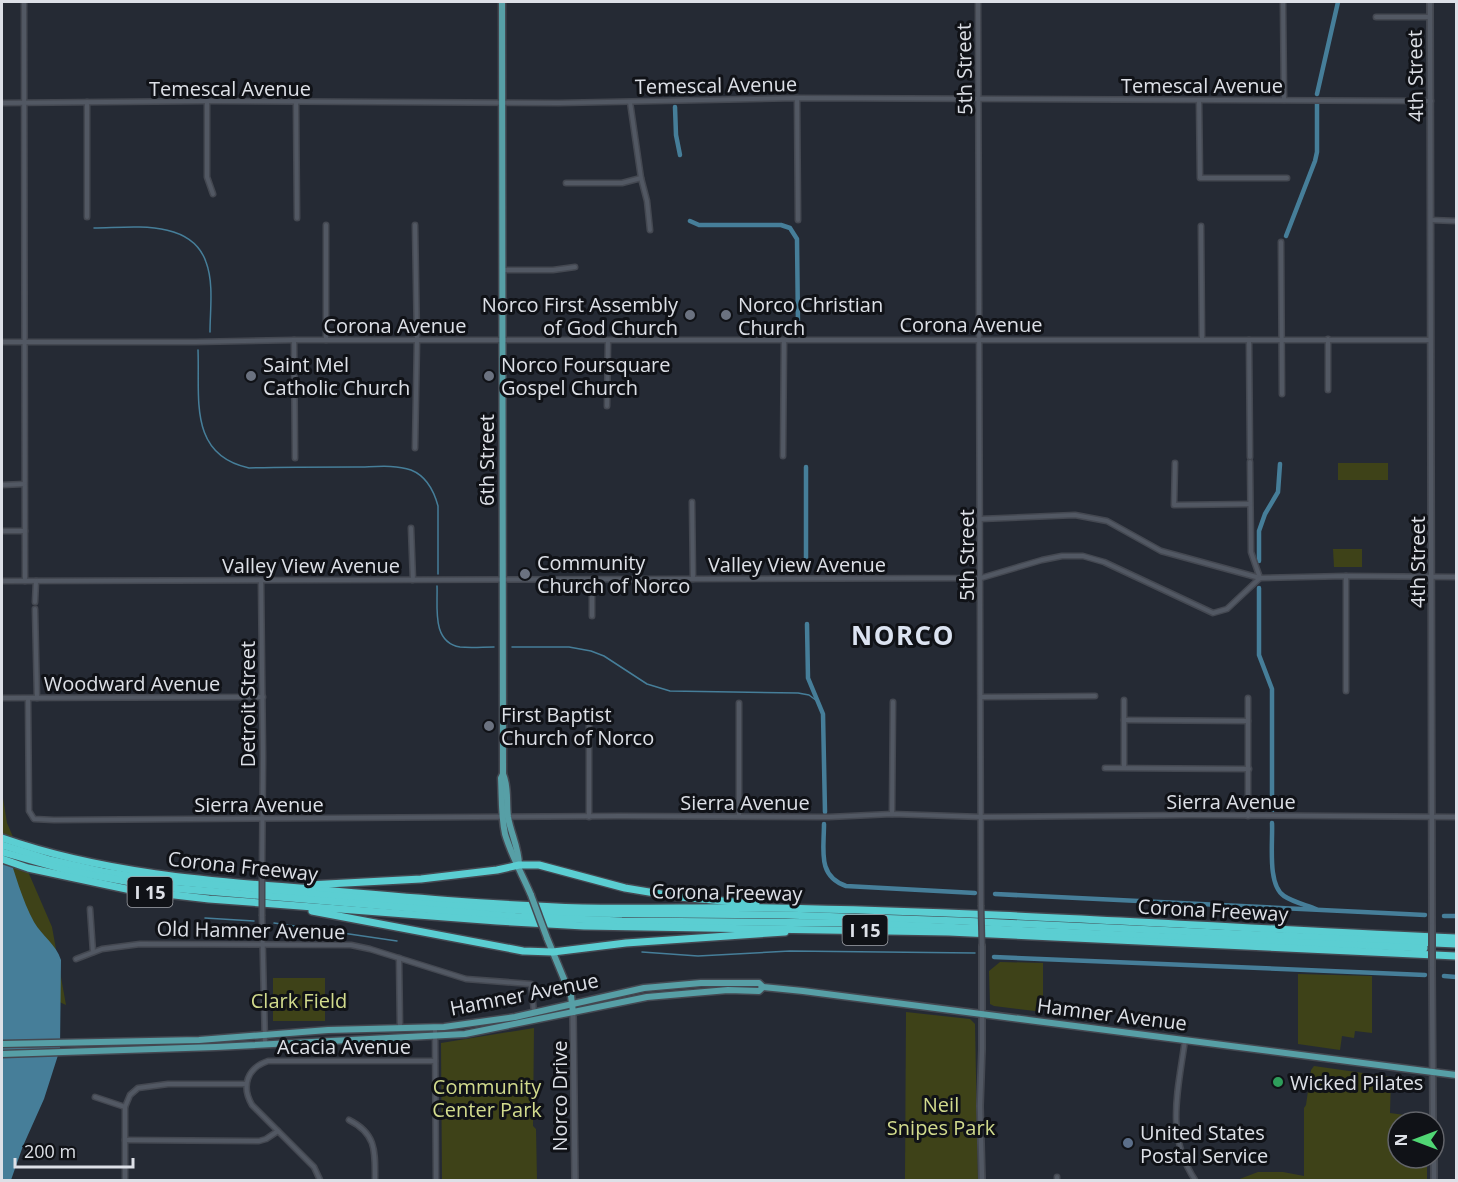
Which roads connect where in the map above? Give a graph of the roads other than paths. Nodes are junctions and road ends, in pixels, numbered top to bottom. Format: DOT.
graph roads {
  1 [pos="24,2"];
  2 [pos="502,2"];
  3 [pos="978,2"];
  4 [pos="1284,2"];
  5 [pos="1430,2"];
  6 [pos="1430,16"];
  7 [pos="1376,17"];
  8 [pos="797,98"];
  9 [pos="979,100"];
  10 [pos="1199,100"];
  11 [pos="1284,100"];
  12 [pos="207,101"];
  13 [pos="1431,101"];
  14 [pos="87,102"];
  15 [pos="501,102"];
  16 [pos="630,102"];
  17 [pos="2,103"];
  18 [pos="24,103"];
  19 [pos="297,103"];
  20 [pos="640,178"];
  21 [pos="1287,178"];
  22 [pos="566,183"];
  23 [pos="213,194"];
  24 [pos="87,217"];
  25 [pos="297,218"];
  26 [pos="798,220"];
  27 [pos="1431,220"];
  28 [pos="1456,221"];
  29 [pos="326,225"];
  30 [pos="415,225"];
  31 [pos="1201,226"];
  32 [pos="650,230"];
  33 [pos="1281,242"];
  34 [pos="575,267"];
  35 [pos="502,270"];
  36 [pos="294,339"];
  37 [pos="980,339"];
  38 [pos="1202,339"];
  39 [pos="1249,339"];
  40 [pos="1282,339"];
  41 [pos="1328,339"];
  42 [pos="326,340"];
  43 [pos="417,340"];
  44 [pos="503,340"];
  45 [pos="608,340"];
  46 [pos="784,340"];
  47 [pos="1430,340"];
  48 [pos="2,342"];
  49 [pos="26,342"];
  50 [pos="1328,390"];
  51 [pos="1282,393"];
  52 [pos="607,406"];
  53 [pos="416,448"];
  54 [pos="783,456"];
  55 [pos="295,458"];
  56 [pos="1175,463"];
  57 [pos="24,484"];
  58 [pos="2,485"];
  59 [pos="692,502"];
  60 [pos="1250,504"];
  61 [pos="980,519"];
  62 [pos="411,528"];
  63 [pos="2,531"];
  64 [pos="25,531"];
  65 [pos="1346,576"];
  66 [pos="1456,577"];
  67 [pos="981,578"];
  68 [pos="1260,578"];
  69 [pos="1432,578"];
  70 [pos="503,579"];
  71 [pos="592,579"];
  72 [pos="693,579"];
  73 [pos="261,580"];
  74 [pos="412,580"];
  75 [pos="2,581"];
  76 [pos="25,581"];
  77 [pos="36,581"];
  78 [pos="35,602"];
  79 [pos="35,609"];
  80 [pos="592,615"];
  81 [pos="1346,691"];
  82 [pos="1095,696"];
  83 [pos="263,697"];
  84 [pos="981,697"];
  85 [pos="2,698"];
  86 [pos="37,698"];
  87 [pos="1248,698"];
  88 [pos="28,699"];
  89 [pos="1124,700"];
  90 [pos="893,702"];
  91 [pos="739,703"];
  92 [pos="589,718"];
  93 [pos="1124,720"];
  94 [pos="1248,721"];
  95 [pos="1124,767"];
  96 [pos="1105,768"];
  97 [pos="1249,769"];
  98 [pos="892,814"];
  99 [pos="739,816"];
  100 [pos="1248,816"];
  101 [pos="589,817"];
  102 [pos="982,817"];
  103 [pos="1432,817"];
  104 [pos="1456,817"];
  105 [pos="505,818"];
  106 [pos="262,820"];
  107 [pos="2,838"];
  108 [pos="2,845"];
  109 [pos="2,852"];
  110 [pos="28,857"];
  111 [pos="2,859"];
  112 [pos="519,865"];
  113 [pos="275,886"];
  114 [pos="274,904"];
  115 [pos="778,908"];
  116 [pos="90,909"];
  117 [pos="1250,929"];
  118 [pos="849,930"];
  119 [pos="1211,936"];
  120 [pos="1456,938"];
  121 [pos="262,944"];
  122 [pos="1456,944"];
  123 [pos="982,946"];
  124 [pos="1249,946"];
  125 [pos="1456,949"];
  126 [pos="93,952"];
  127 [pos="553,952"];
  128 [pos="1456,956"];
  129 [pos="76,958"];
  130 [pos="399,958"];
  131 [pos="763,987"];
  132 [pos="644,988"];
  133 [pos="627,1000"];
  134 [pos="572,1003"];
  135 [pos="534,1012"];
  136 [pos="573,1012"];
  137 [pos="981,1014"];
  138 [pos="435,1027"];
  139 [pos="400,1028"];
  140 [pos="264,1035"];
  141 [pos="435,1035"];
  142 [pos="1185,1040"];
  143 [pos="2,1044"];
  144 [pos="265,1044"];
  145 [pos="2,1054"];
  146 [pos="435,1061"];
  147 [pos="1432,1072"];
  148 [pos="1456,1075"];
  149 [pos="246,1084"];
  150 [pos="95,1097"];
  151 [pos="125,1107"];
  152 [pos="1433,1110"];
  153 [pos="349,1120"];
  154 [pos="278,1131"];
  155 [pos="125,1140"];
  156 [pos="125,1180"];
  157 [pos="320,1180"];
  158 [pos="375,1180"];
  159 [pos="436,1180"];
  160 [pos="574,1180"];
  161 [pos="982,1180"];
  162 [pos="1195,1180"];
  1 -- 18 [label="street"];
  2 -- 15 [label="main road, 6th Street"];
  3 -- 9 [label="street, 5th Street"];
  4 -- 11 [label="street"];
  5 -- 6 [label="street, 4th Street"];
  6 -- 7 [label="street"];
  6 -- 13 [label="street, 4th Street"];
  8 -- 9 [label="street, Temescal Avenue"];
  8 -- 16 [label="street, Temescal Avenue"];
  8 -- 26 [label="street"];
  9 -- 10 [label="street, Temescal Avenue"];
  9 -- 37 [label="street, 5th Street"];
  10 -- 11 [label="street, Temescal Avenue"];
  10 -- 21 [label="street"];
  11 -- 13 [label="street, Temescal Avenue"];
  12 -- 14 [label="street, Temescal Avenue"];
  12 -- 19 [label="street, Temescal Avenue"];
  12 -- 23 [label="street"];
  13 -- 27 [label="street, 4th Street"];
  14 -- 18 [label="street, Temescal Avenue"];
  14 -- 24 [label="street"];
  15 -- 16 [label="street, Temescal Avenue"];
  15 -- 19 [label="street, Temescal Avenue"];
  15 -- 35 [label="main road, 6th Street"];
  16 -- 20 [label="street"];
  17 -- 18 [label="street, Temescal Avenue"];
  18 -- 49 [label="street"];
  19 -- 25 [label="street"];
  20 -- 22 [label="street"];
  20 -- 32 [label="street"];
  27 -- 28 [label="street"];
  27 -- 47 [label="street, 4th Street"];
  29 -- 42 [label="street"];
  30 -- 43 [label="street"];
  31 -- 38 [label="street"];
  33 -- 40 [label="street"];
  34 -- 35 [label="street"];
  35 -- 44 [label="main road, 6th Street"];
  36 -- 42 [label="street, Corona Avenue"];
  36 -- 49 [label="street, Corona Avenue"];
  36 -- 55 [label="street"];
  37 -- 38 [label="street, Corona Avenue"];
  37 -- 46 [label="street, Corona Avenue"];
  37 -- 61 [label="street, 5th Street"];
  38 -- 39 [label="street, Corona Avenue"];
  39 -- 40 [label="street, Corona Avenue"];
  39 -- 60 [label="street"];
  40 -- 41 [label="street, Corona Avenue"];
  40 -- 51 [label="street"];
  41 -- 47 [label="street, Corona Avenue"];
  41 -- 50 [label="street"];
  42 -- 43 [label="street, Corona Avenue"];
  43 -- 44 [label="street, Corona Avenue"];
  43 -- 53 [label="street"];
  44 -- 45 [label="street, Corona Avenue"];
  44 -- 70 [label="main road, 6th Street"];
  45 -- 46 [label="street, Corona Avenue"];
  45 -- 52 [label="street"];
  46 -- 54 [label="street"];
  47 -- 69 [label="street, 4th Street"];
  48 -- 49 [label="street, Corona Avenue"];
  49 -- 57 [label="street"];
  56 -- 60 [label="street"];
  57 -- 58 [label="street"];
  57 -- 64 [label="street"];
  59 -- 72 [label="street"];
  60 -- 68 [label="street"];
  61 -- 67 [label="street, 5th Street"];
  61 -- 68 [label="street"];
  62 -- 74 [label="street"];
  63 -- 64 [label="street"];
  64 -- 76 [label="street"];
  65 -- 68 [label="street"];
  65 -- 69 [label="street"];
  65 -- 81 [label="street"];
  66 -- 69 [label="street"];
  67 -- 68 [label="street, Valley View Avenue"];
  67 -- 72 [label="street, Valley View Avenue"];
  67 -- 84 [label="street, 5th Street"];
  69 -- 103 [label="street, 4th Street"];
  70 -- 71 [label="street, Valley View Avenue"];
  70 -- 74 [label="street, Valley View Avenue"];
  70 -- 105 [label="main road, 6th Street"];
  71 -- 72 [label="street, Valley View Avenue"];
  71 -- 80 [label="street"];
  73 -- 74 [label="street, Valley View Avenue"];
  73 -- 77 [label="street, Valley View Avenue"];
  73 -- 83 [label="street, Detroit Street"];
  75 -- 76 [label="street, Valley View Avenue"];
  76 -- 77 [label="street, Valley View Avenue"];
  77 -- 78 [label="street"];
  79 -- 86 [label="street"];
  82 -- 84 [label="street"];
  83 -- 86 [label="street, Woodward Avenue"];
  83 -- 106 [label="street, Detroit Street"];
  84 -- 102 [label="street, 5th Street"];
  85 -- 88 [label="street, Woodward Avenue"];
  86 -- 88 [label="street, Woodward Avenue"];
  87 -- 94 [label="street"];
  88 -- 106 [label="street, Sierra Avenue"];
  89 -- 93 [label="street"];
  90 -- 98 [label="street"];
  91 -- 99 [label="street"];
  92 -- 101 [label="street"];
  93 -- 94 [label="street"];
  93 -- 95 [label="street"];
  94 -- 97 [label="street"];
  95 -- 96 [label="street"];
  95 -- 97 [label="street"];
  97 -- 100 [label="street"];
  98 -- 99 [label="street, Sierra Avenue"];
  98 -- 102 [label="street, Sierra Avenue"];
  99 -- 101 [label="street, Sierra Avenue"];
  100 -- 102 [label="street, Sierra Avenue"];
  100 -- 103 [label="street, Sierra Avenue"];
  101 -- 105 [label="street, Sierra Avenue"];
  102 -- 123 [label="street, 5th Street, bridge"];
  103 -- 104 [label="street, Sierra Avenue"];
  103 -- 147 [label="street, 4th Street, bridge"];
  105 -- 106 [label="street, Sierra Avenue"];
  105 -- 112 [label="main road, 6th Street"];
  106 -- 121 [label="street, Detroit Street, bridge"];
  107 -- 110 [label="highway, Corona Freeway / I 15"];
  108 -- 110 [label="highway"];
  109 -- 110 [label="highway"];
  110 -- 111 [label="highway, Corona Freeway / I 15"];
  110 -- 113 [label="highway, Corona Freeway / I 15"];
  110 -- 114 [label="highway, Corona Freeway / I 15"];
  110 -- 119 [label="highway"];
  112 -- 113 [label="highway"];
  112 -- 115 [label="highway"];
  112 -- 127 [label="main road, 6th Street, bridge"];
  113 -- 115 [label="highway, Corona Freeway / I 15"];
  114 -- 118 [label="highway, Corona Freeway / I 15"];
  114 -- 127 [label="highway"];
  115 -- 117 [label="highway, Corona Freeway / I 15"];
  116 -- 126 [label="street"];
  117 -- 119 [label="highway"];
  117 -- 120 [label="highway, Corona Freeway / I 15"];
  118 -- 124 [label="highway, Corona Freeway / I 15"];
  118 -- 127 [label="highway"];
  119 -- 122 [label="highway"];
  119 -- 124 [label="highway, I 15"];
  119 -- 125 [label="highway"];
  121 -- 126 [label="street, Old Hamner Avenue"];
  121 -- 130 [label="street, Old Hamner Avenue"];
  121 -- 140 [label="street, Detroit Street"];
  123 -- 137 [label="street, 5th Street"];
  124 -- 128 [label="highway, Corona Freeway / I 15"];
  126 -- 129 [label="street, Old Hamner Avenue"];
  127 -- 134 [label="main road, 6th Street"];
  130 -- 135 [label="street, Old Hamner Avenue"];
  130 -- 139 [label="street"];
  131 -- 132 [label="main road, Hamner Avenue"];
  131 -- 133 [label="main road, Hamner Avenue"];
  131 -- 137 [label="main road, Hamner Avenue"];
  132 -- 133 [label="main road"];
  132 -- 134 [label="main road, Hamner Avenue"];
  133 -- 136 [label="main road, Hamner Avenue"];
  134 -- 135 [label="main road, Hamner Avenue"];
  134 -- 136 [label="main road, 6th Street"];
  135 -- 138 [label="main road, Hamner Avenue"];
  136 -- 141 [label="main road, Hamner Avenue"];
  136 -- 160 [label="main road, Norco Drive"];
  137 -- 142 [label="main road, Hamner Avenue"];
  137 -- 161 [label="street, 5th Street"];
  138 -- 139 [label="main road, Hamner Avenue"];
  138 -- 141 [label="street"];
  139 -- 140 [label="main road, Hamner Avenue"];
  140 -- 143 [label="main road, Hamner Avenue"];
  140 -- 144 [label="street, Detroit Street"];
  141 -- 144 [label="main road, Hamner Avenue"];
  141 -- 146 [label="street"];
  142 -- 147 [label="main road, Hamner Avenue"];
  142 -- 162 [label="street"];
  144 -- 145 [label="main road, Hamner Avenue"];
  146 -- 149 [label="street, Acacia Avenue"];
  146 -- 159 [label="street"];
  147 -- 148 [label="main road, Hamner Avenue"];
  147 -- 152 [label="street, 4th Street"];
  149 -- 151 [label="street"];
  149 -- 154 [label="street"];
  150 -- 151 [label="street"];
  151 -- 155 [label="street"];
  153 -- 158 [label="street"];
  154 -- 155 [label="street"];
  154 -- 157 [label="street"];
  155 -- 156 [label="street"];
}
